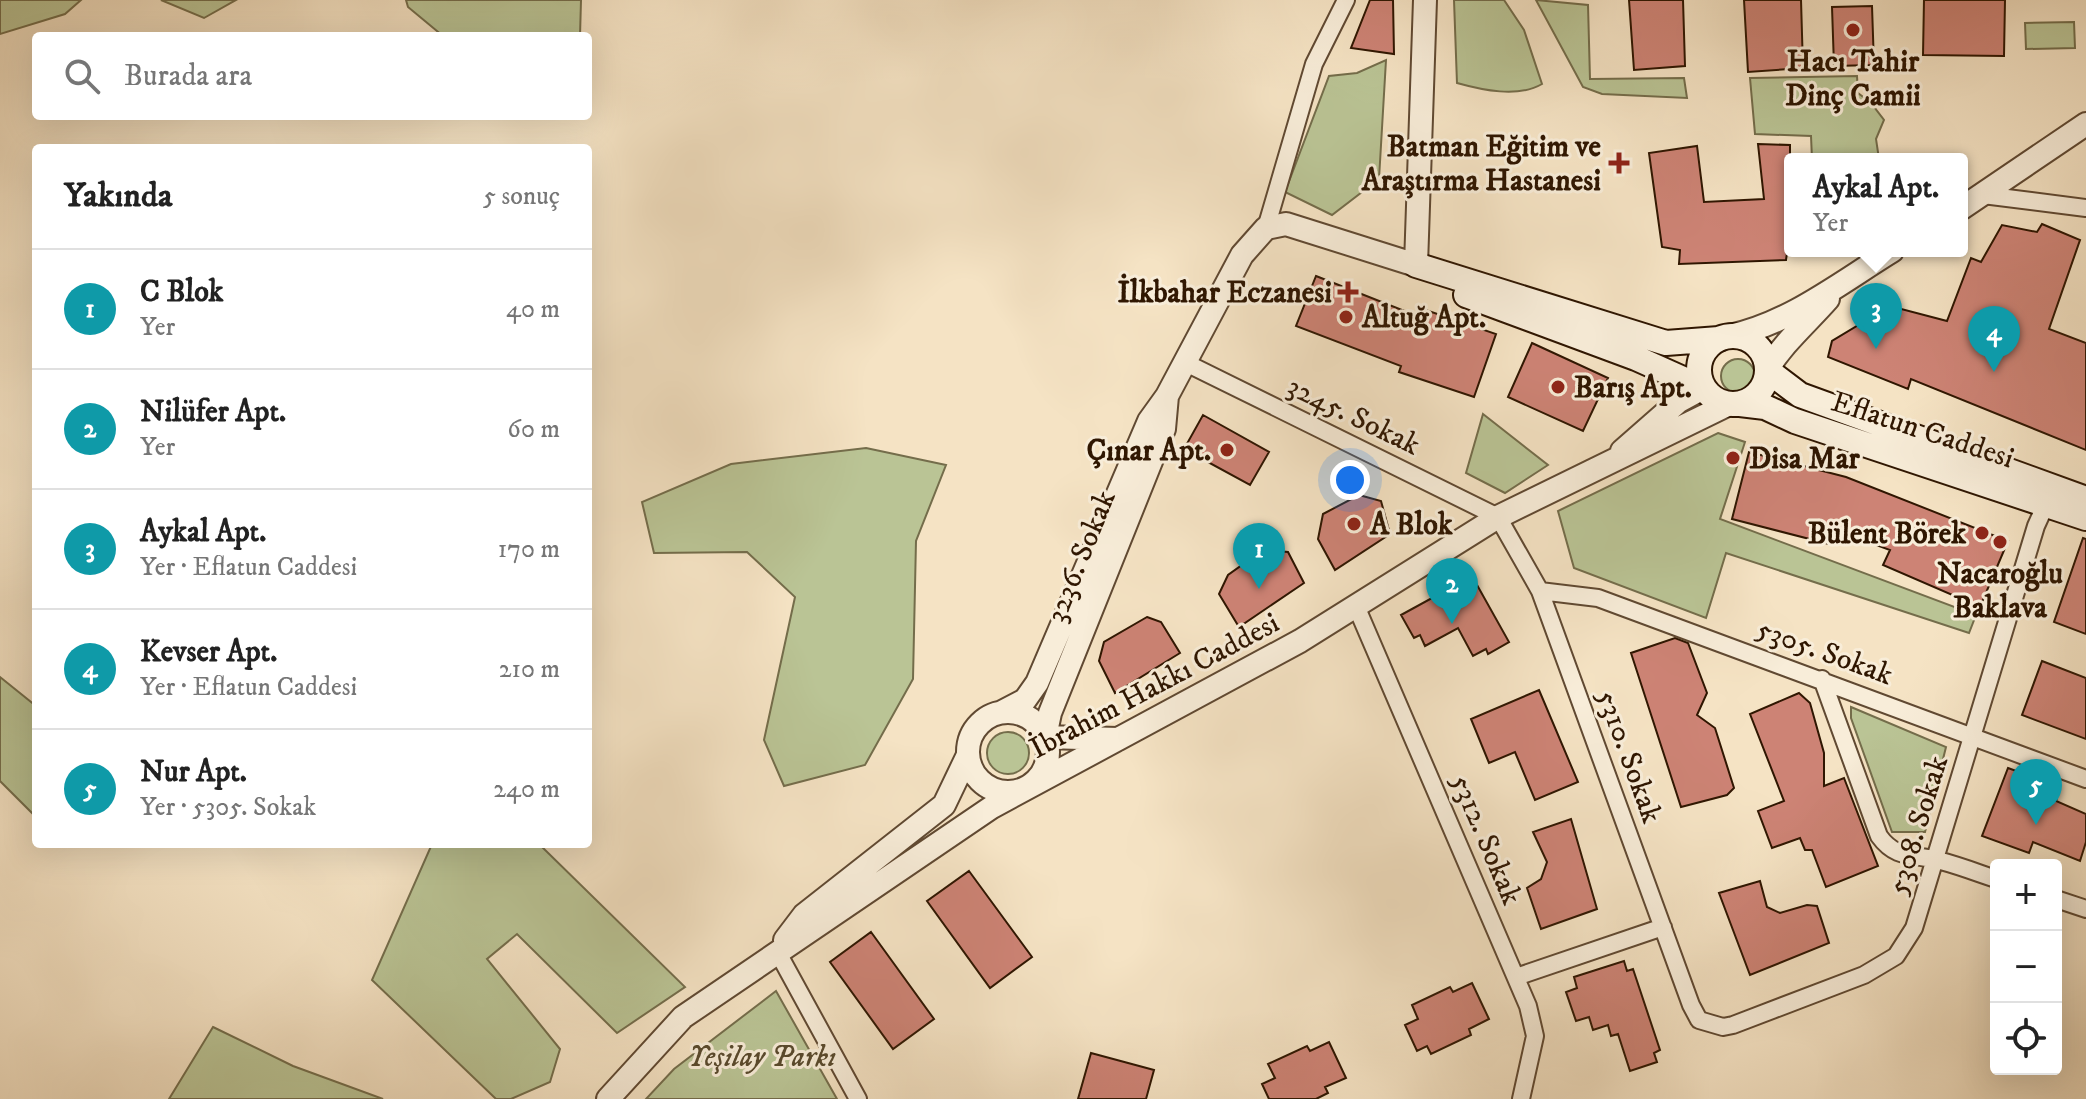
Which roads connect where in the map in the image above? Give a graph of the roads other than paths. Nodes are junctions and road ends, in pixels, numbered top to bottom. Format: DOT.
graph roads {
  1 [pos="1346,0"];
  2 [pos="1425,0"];
  3 [pos="2086,124"];
  4 [pos="1983,195"];
  5 [pos="1968,204"];
  6 [pos="2086,208"];
  7 [pos="1266,228"];
  8 [pos="1882,257"];
  9 [pos="1416,265"];
  10 [pos="1841,282"];
  11 [pos="1725,338"];
  12 [pos="1186,363"];
  13 [pos="1767,370"];
  14 [pos="1703,388"];
  15 [pos="1167,396"];
  16 [pos="1735,404"];
  17 [pos="1609,462"];
  18 [pos="2086,499"];
  19 [pos="2046,504"];
  20 [pos="1498,517"];
  21 [pos="2086,518"];
  22 [pos="1540,591"];
  23 [pos="1356,606"];
  24 [pos="1822,679"];
  25 [pos="1002,712"];
  26 [pos="1973,735"];
  27 [pos="1045,737"];
  28 [pos="1119,739"];
  29 [pos="967,757"];
  30 [pos="2086,779"];
  31 [pos="1032,784"];
  32 [pos="1937,859"];
  33 [pos="1990,877"];
  34 [pos="2062,901"];
  35 [pos="2086,909"];
  36 [pos="1663,927"];
  37 [pos="777,951"];
  38 [pos="1516,977"];
  39 [pos="1699,1020"];
  40 [pos="608,1099"];
  41 [pos="858,1099"];
  42 [pos="1521,1099"];
  1 -- 7 [label="street"];
  2 -- 9 [label="street"];
  3 -- 4 [label="street"];
  4 -- 5 [label="street"];
  4 -- 6 [label="street"];
  7 -- 9 [label="street"];
  7 -- 12 [label="street, 3236. Sokak"];
  8 -- 10 [label="street"];
  9 -- 11 [label="main road"];
  9 -- 14 [label="main road"];
  10 -- 11 [label="street"];
  10 -- 13 [label="street"];
  11 -- 13 [label="main road"];
  11 -- 14 [label="main road"];
  12 -- 15 [label="street, 3236. Sokak"];
  12 -- 20 [label="street, 3245. Sokak"];
  13 -- 16 [label="main road"];
  13 -- 18 [label="main road, Eflatun Caddesi"];
  14 -- 16 [label="main road"];
  14 -- 17 [label="street"];
  15 -- 25 [label="street, 3236. Sokak"];
  15 -- 27 [label="street, 3236. Sokak"];
  16 -- 17 [label="street"];
  16 -- 19 [label="main road, Eflatun Caddesi"];
  17 -- 20 [label="street, İbrahim Hakkı Caddesi"];
  19 -- 21 [label="main road, Eflatun Caddesi"];
  19 -- 26 [label="street, 5308. Sokak"];
  20 -- 22 [label="street, 5310. Sokak"];
  20 -- 23 [label="street, İbrahim Hakkı Caddesi"];
  22 -- 24 [label="street, 5305. Sokak"];
  22 -- 36 [label="street, 5310. Sokak"];
  23 -- 28 [label="street, İbrahim Hakkı Caddesi"];
  23 -- 38 [label="street, 5312. Sokak"];
  24 -- 26 [label="street, 5305. Sokak"];
  24 -- 32 [label="street"];
  25 -- 27 [label="street"];
  25 -- 29 [label="street"];
  26 -- 30 [label="street, 5305. Sokak"];
  26 -- 32 [label="street, 5308. Sokak"];
  27 -- 28 [label="street"];
  27 -- 31 [label="street"];
  28 -- 31 [label="street, İbrahim Hakkı Caddesi"];
  29 -- 31 [label="street"];
  29 -- 37 [label="street, İbrahim Hakkı Caddesi"];
  31 -- 37 [label="street, İbrahim Hakkı Caddesi"];
  32 -- 33 [label="street"];
  32 -- 39 [label="street, 5308. Sokak"];
  34 -- 35 [label="street"];
  36 -- 38 [label="street"];
  36 -- 39 [label="street, 5310. Sokak"];
  37 -- 40 [label="street, İbrahim Hakkı Caddesi"];
  37 -- 41 [label="street"];
  38 -- 42 [label="street, 5312. Sokak"];
}
